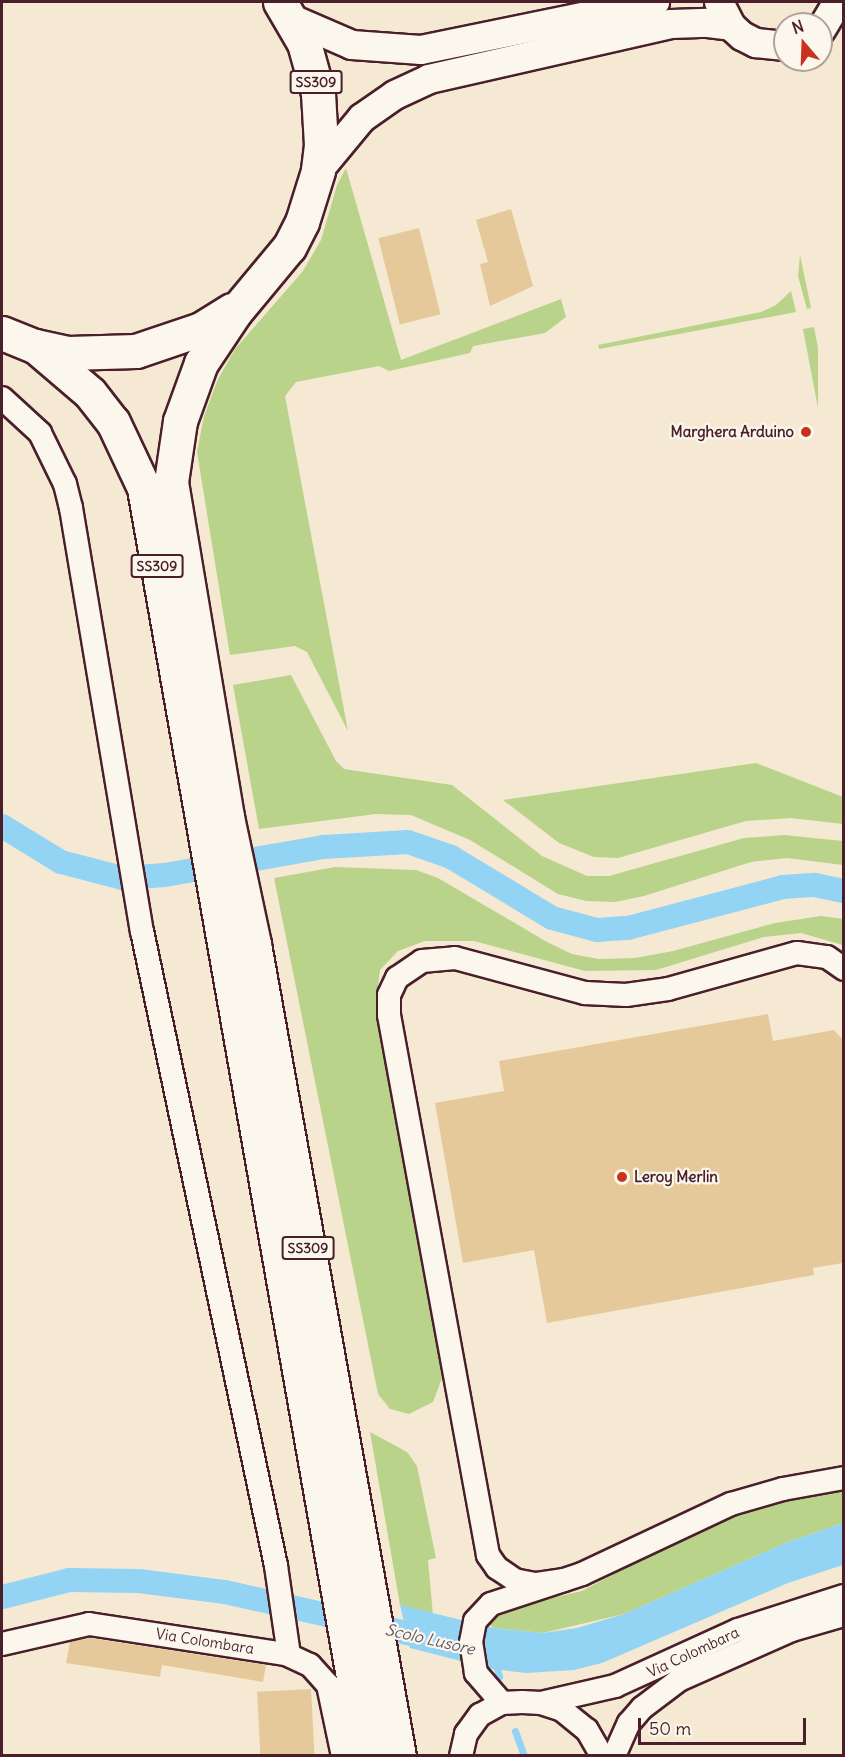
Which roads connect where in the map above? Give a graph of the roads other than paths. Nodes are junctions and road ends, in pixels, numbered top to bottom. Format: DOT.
graph roads {
  1 [pos="655,2"];
  2 [pos="719,2"];
  3 [pos="286,10"];
  4 [pos="731,26"];
  5 [pos="773,45"];
  6 [pos="318,171"];
  7 [pos="255,289"];
  8 [pos="2,333"];
  9 [pos="35,346"];
  10 [pos="2,398"];
  11 [pos="213,820"];
  12 [pos="229,907"];
  13 [pos="843,969"];
  14 [pos="843,1478"];
  15 [pos="564,1580"];
  16 [pos="843,1596"];
  17 [pos="843,1615"];
  18 [pos="2,1644"];
  19 [pos="289,1647"];
  20 [pos="368,1672"];
  21 [pos="498,1700"];
  22 [pos="541,1703"];
  23 [pos="343,1755"];
  24 [pos="367,1755"];
  25 [pos="399,1755"];
  26 [pos="460,1755"];
  27 [pos="602,1755"];
  28 [pos="614,1755"];
  1 -- 3 [label="street"];
  2 -- 4 [label="street"];
  3 -- 6 [label="main road, SS309"];
  4 -- 5 [label="street"];
  4 -- 6 [label="street"];
  6 -- 7 [label="main road, SS309"];
  7 -- 9 [label="main road, SS309"];
  7 -- 11 [label="main road, SS309"];
  8 -- 9 [label="main road, SS309"];
  9 -- 11 [label="main road, SS309"];
  10 -- 19 [label="street"];
  11 -- 12 [label="main road, SS309"];
  12 -- 20 [label="main road, SS309"];
  12 -- 20 [label="main road, SS309"];
  13 -- 15 [label="street"];
  14 -- 15 [label="street"];
  15 -- 21 [label="street"];
  16 -- 22 [label="street, Via Colombara"];
  17 -- 28 [label="street, Via Colombara"];
  18 -- 19 [label="street, Via Colombara"];
  19 -- 23 [label="street, Via Colombara"];
  20 -- 24 [label="main road, SS309"];
  20 -- 25 [label="main road, SS309"];
  21 -- 22 [label="street"];
  21 -- 26 [label="street"];
  22 -- 27 [label="street"];
}
